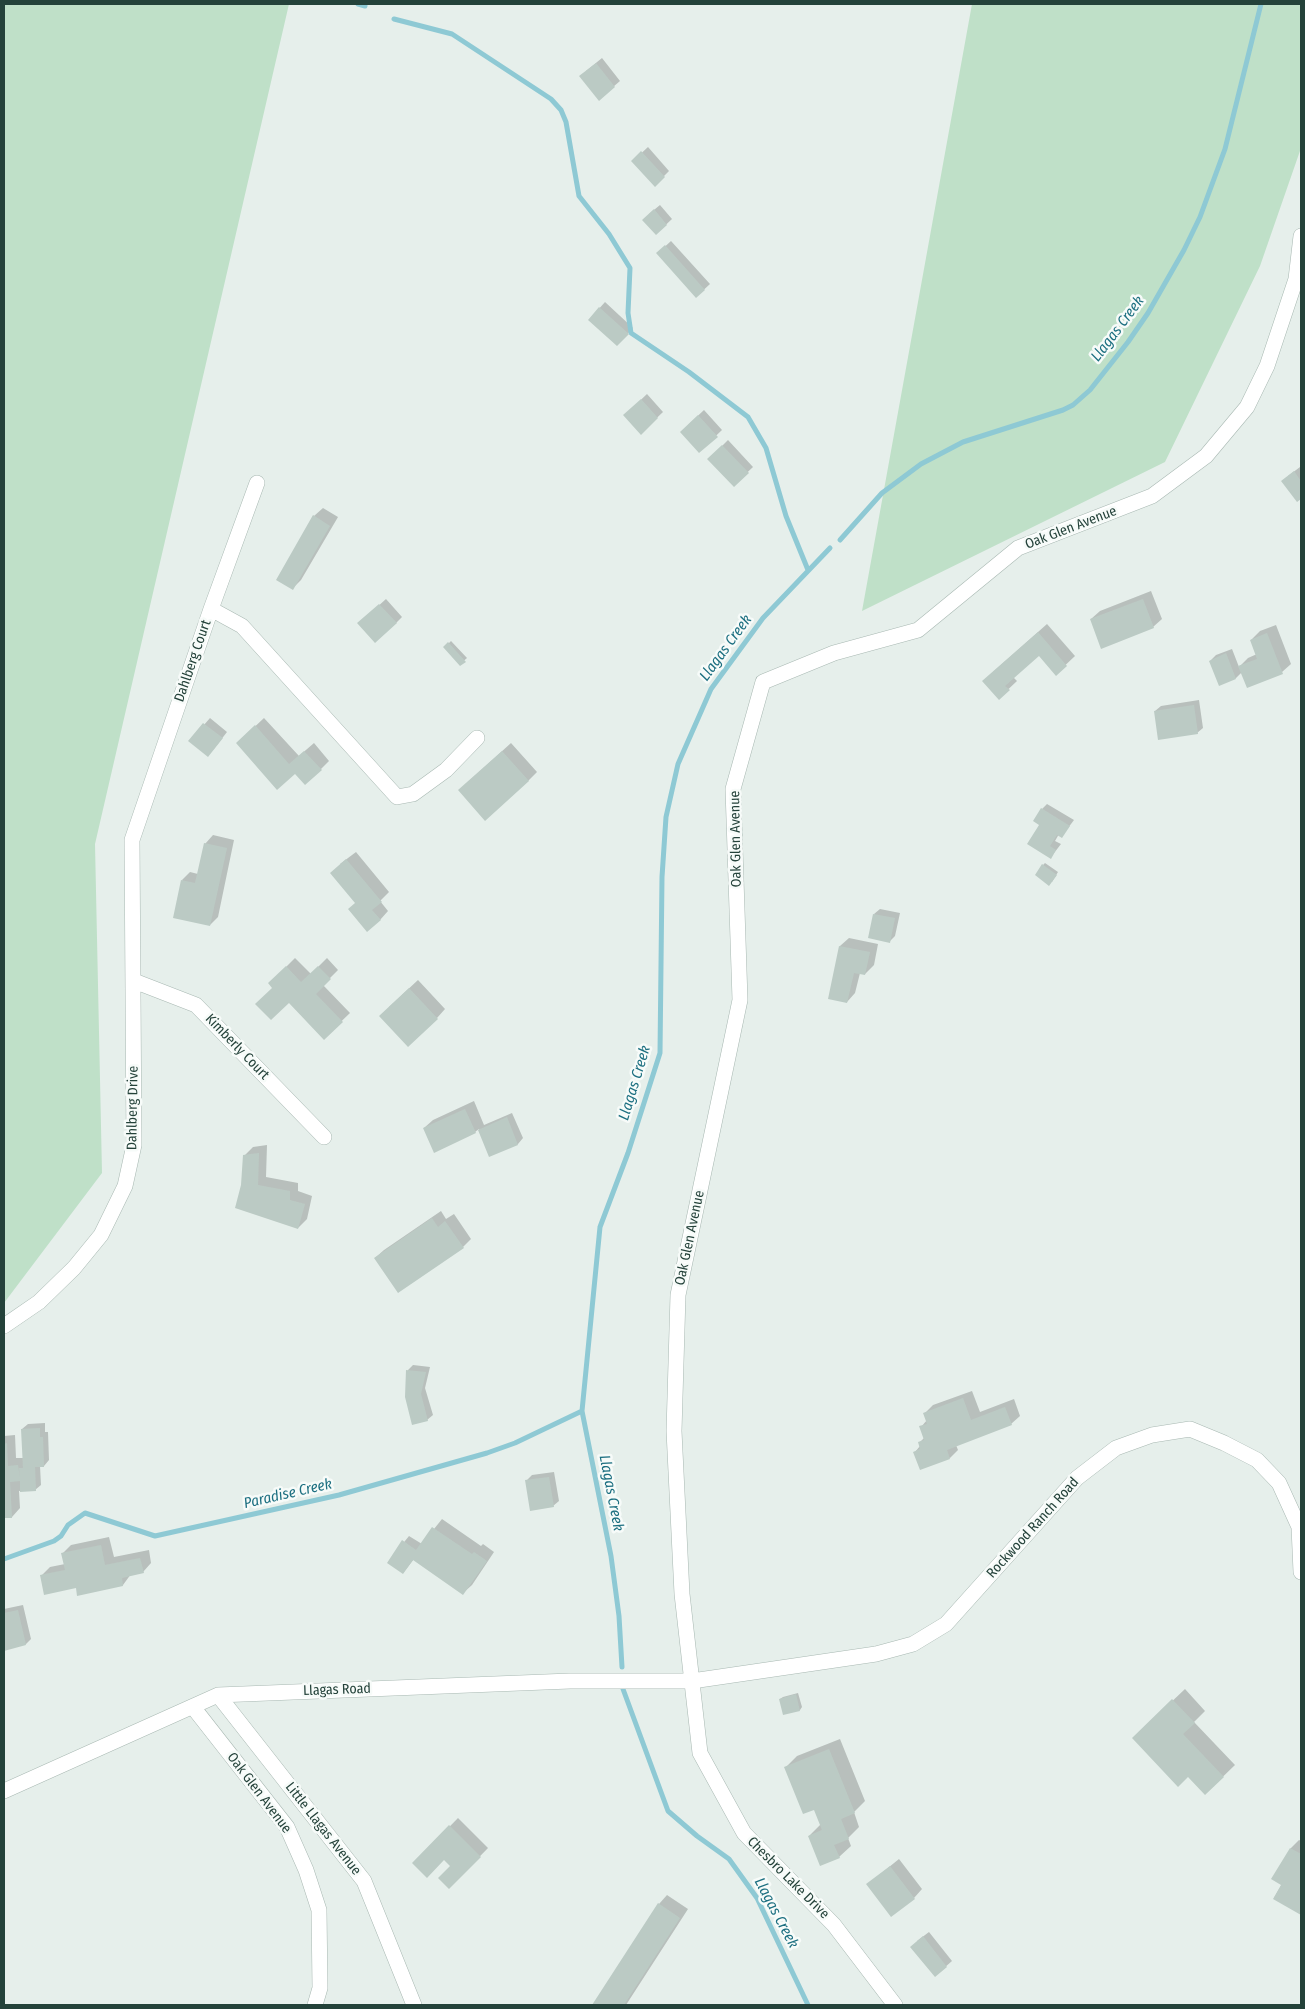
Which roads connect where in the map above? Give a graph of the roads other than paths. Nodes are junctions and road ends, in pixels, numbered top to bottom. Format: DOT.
graph roads {
  1 [pos="1301,236"];
  2 [pos="1299,281"];
  3 [pos="257,483"];
  4 [pos="211,609"];
  5 [pos="477,738"];
  6 [pos="132,840"];
  7 [pos="134,981"];
  8 [pos="324,1137"];
  9 [pos="4,1326"];
  10 [pos="1301,1572"];
  11 [pos="692,1681"];
  12 [pos="218,1695"];
  13 [pos="193,1707"];
  14 [pos="4,1790"];
  15 [pos="315,2005"];
  16 [pos="414,2005"];
  17 [pos="895,2005"];
  1 -- 2 [label="street, Oak Glen Avenue"];
  2 -- 11 [label="street, Oak Glen Avenue"];
  3 -- 4 [label="street, Dahlberg Court"];
  4 -- 5 [label="street"];
  4 -- 6 [label="street, Dahlberg Court"];
  6 -- 7 [label="street, Dahlberg Drive"];
  7 -- 8 [label="street, Kimberly Court"];
  7 -- 9 [label="street, Dahlberg Drive"];
  10 -- 11 [label="street, Rockwood Ranch Road"];
  11 -- 12 [label="street, Llagas Road"];
  11 -- 17 [label="street, Chesbro Lake Drive"];
  12 -- 13 [label="street, Llagas Road"];
  12 -- 16 [label="street, Little Llagas Avenue"];
  13 -- 14 [label="street, Llagas Road"];
  13 -- 15 [label="street, Oak Glen Avenue"];
}
